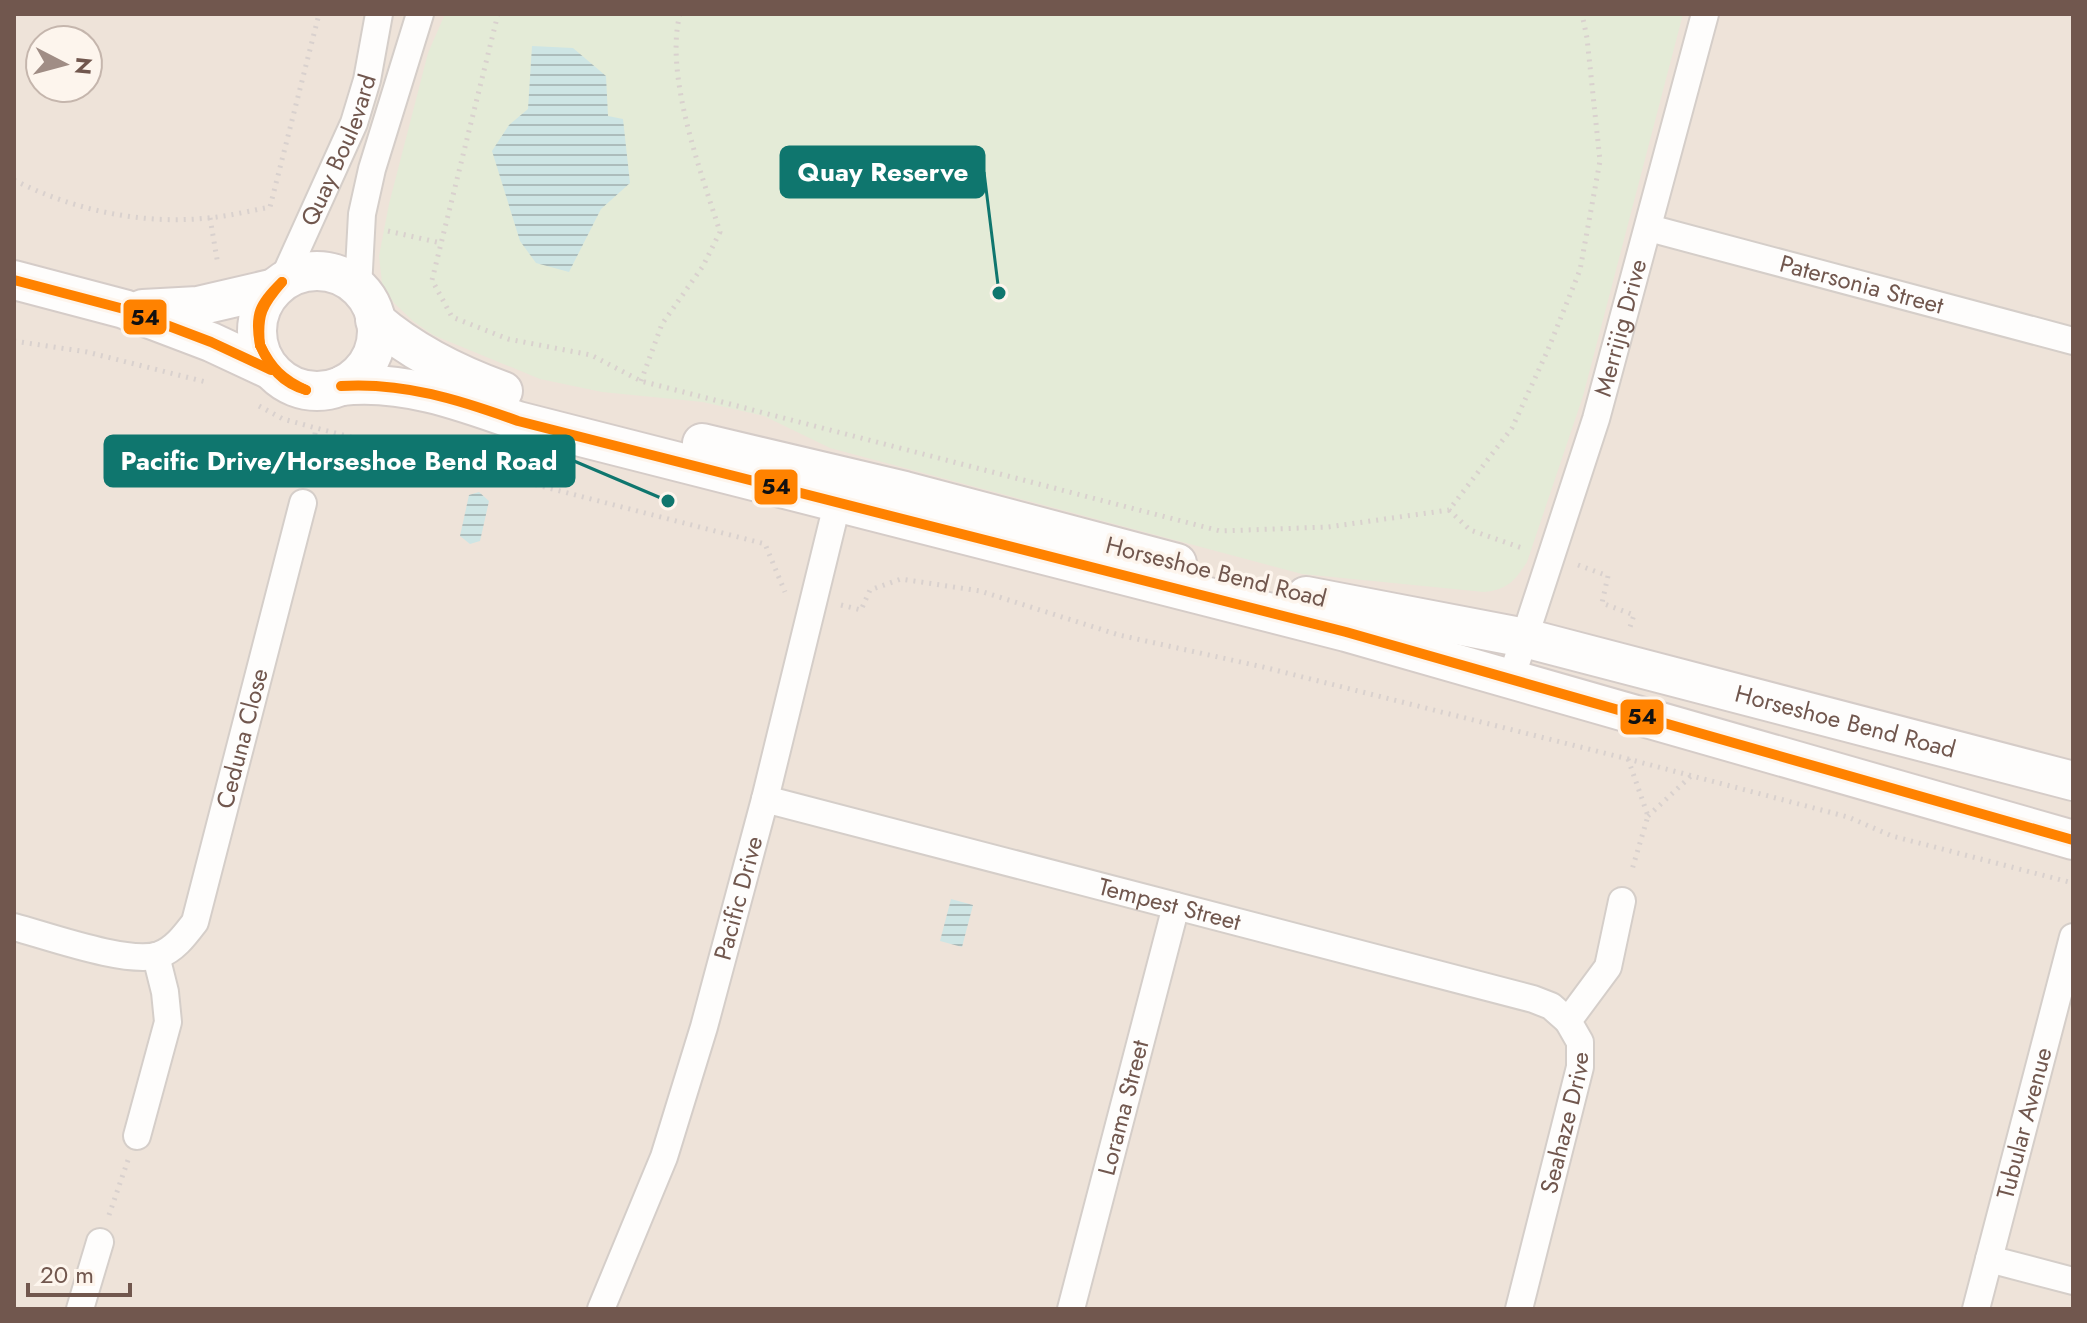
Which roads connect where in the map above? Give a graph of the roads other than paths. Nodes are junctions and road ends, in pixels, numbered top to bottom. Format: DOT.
graph roads {
  1 [pos="379,14"];
  2 [pos="420,14"];
  3 [pos="1705,14"];
  4 [pos="1649,228"];
  5 [pos="14,280"];
  6 [pos="279,285"];
  7 [pos="367,304"];
  8 [pos="124,309"];
  9 [pos="2073,341"];
  10 [pos="271,370"];
  11 [pos="341,386"];
  12 [pos="840,490"];
  13 [pos="303,503"];
  14 [pos="1525,638"];
  15 [pos="1511,679"];
  16 [pos="2073,781"];
  17 [pos="765,799"];
  18 [pos="2073,840"];
  19 [pos="1622,901"];
  20 [pos="1176,906"];
  21 [pos="14,927"];
  22 [pos="2073,937"];
  23 [pos="156,956"];
  24 [pos="1568,1021"];
  25 [pos="137,1136"];
  26 [pos="100,1242"];
  27 [pos="1989,1259"];
  28 [pos="2073,1281"];
  29 [pos="80,1309"];
  30 [pos="601,1309"];
  31 [pos="1071,1309"];
  32 [pos="1519,1309"];
  33 [pos="1976,1309"];
  1 -- 6 [label="street, Quay Boulevard"];
  2 -- 7 [label="street, Quay Boulevard"];
  3 -- 4 [label="street, Merrijig Drive"];
  4 -- 9 [label="street, Patersonia Street"];
  4 -- 14 [label="street, Merrijig Drive"];
  5 -- 8 [label="street"];
  6 -- 7 [label="street"];
  6 -- 8 [label="street"];
  6 -- 10 [label="street"];
  7 -- 11 [label="street"];
  7 -- 12 [label="street, Horseshoe Bend Road"];
  8 -- 10 [label="street"];
  10 -- 11 [label="street"];
  11 -- 12 [label="street, Horseshoe Bend Road"];
  12 -- 14 [label="street, Horseshoe Bend Road"];
  12 -- 15 [label="street, Horseshoe Bend Road"];
  12 -- 17 [label="street, Pacific Drive"];
  13 -- 23 [label="street, Ceduna Close"];
  14 -- 15 [label="street, Merrijig Drive"];
  14 -- 16 [label="street, Horseshoe Bend Road"];
  15 -- 18 [label="street, Horseshoe Bend Road"];
  17 -- 20 [label="street, Tempest Street"];
  17 -- 30 [label="street, Pacific Drive"];
  19 -- 24 [label="street, Seahaze Drive"];
  20 -- 24 [label="street, Tempest Street"];
  20 -- 31 [label="street, Lorama Street"];
  21 -- 23 [label="street"];
  22 -- 27 [label="street, Tubular Avenue"];
  23 -- 25 [label="street"];
  24 -- 32 [label="street, Seahaze Drive"];
  26 -- 29 [label="street"];
  27 -- 28 [label="street"];
  27 -- 33 [label="street, Tubular Avenue"];
}
